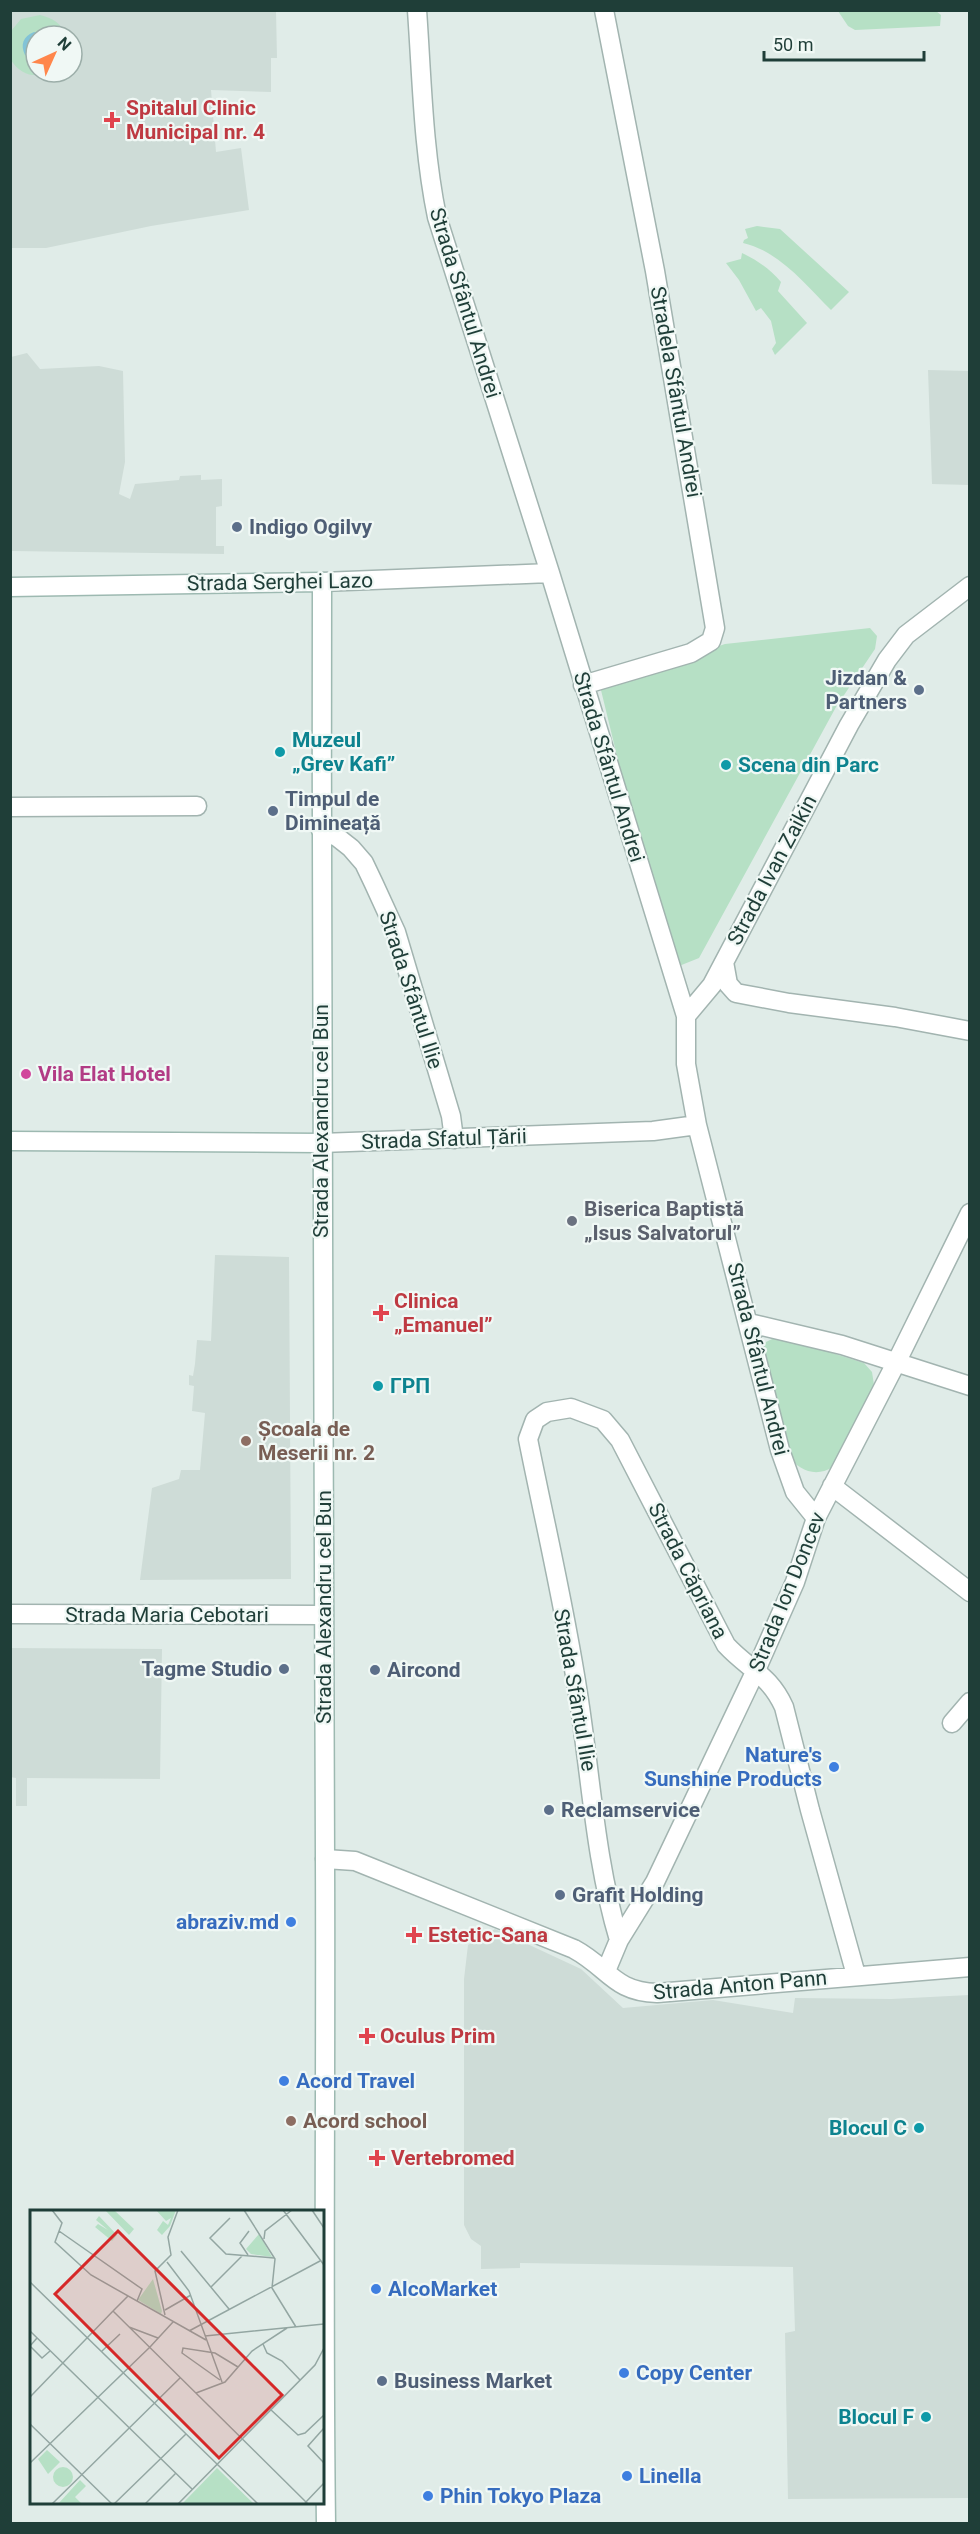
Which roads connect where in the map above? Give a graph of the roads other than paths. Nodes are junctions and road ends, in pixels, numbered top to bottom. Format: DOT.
graph roads {
  1 [pos="417,10"];
  2 [pos="604,10"];
  3 [pos="550,573"];
  4 [pos="322,582"];
  5 [pos="969,586"];
  6 [pos="10,587"];
  7 [pos="583,685"];
  8 [pos="197,806"];
  9 [pos="10,807"];
  10 [pos="321,830"];
  11 [pos="724,962"];
  12 [pos="686,1016"];
  13 [pos="969,1031"];
  14 [pos="697,1125"];
  15 [pos="454,1138"];
  16 [pos="10,1141"];
  17 [pos="321,1143"];
  18 [pos="969,1212"];
  19 [pos="749,1323"];
  20 [pos="896,1363"];
  21 [pos="969,1386"];
  22 [pos="528,1439"];
  23 [pos="832,1486"];
  24 [pos="816,1518"];
  25 [pos="969,1592"];
  26 [pos="10,1614"];
  27 [pos="322,1615"];
  28 [pos="756,1670"];
  29 [pos="969,1702"];
  30 [pos="952,1723"];
  31 [pos="325,1859"];
  32 [pos="619,1940"];
  33 [pos="969,1967"];
  34 [pos="606,1971"];
  35 [pos="856,1975"];
  36 [pos="326,2523"];
  1 -- 3 [label="street, Strada Sfântul Andrei"];
  2 -- 7 [label="street, Stradela Sfântul Andrei"];
  3 -- 4 [label="street, Strada Serghei Lazo"];
  3 -- 7 [label="street, Strada Sfântul Andrei"];
  4 -- 6 [label="street, Strada Serghei Lazo"];
  4 -- 10 [label="street, Strada Alexandru cel Bun"];
  5 -- 11 [label="street, Strada Ivan Zaikin"];
  7 -- 12 [label="street, Strada Sfântul Andrei"];
  8 -- 9 [label="street"];
  10 -- 15 [label="street, Strada Sfântul Ilie"];
  10 -- 17 [label="street, Strada Alexandru cel Bun"];
  11 -- 12 [label="street, Strada Ivan Zaikin"];
  11 -- 13 [label="street"];
  12 -- 14 [label="street, Strada Sfântul Andrei"];
  14 -- 15 [label="street, Strada Sfatul Țării"];
  14 -- 19 [label="street, Strada Sfântul Andrei"];
  15 -- 17 [label="street, Strada Sfatul Țării"];
  16 -- 17 [label="street, Strada Sfatul Țării"];
  17 -- 27 [label="street, Strada Alexandru cel Bun"];
  18 -- 20 [label="street, Strada Ion Doncev"];
  19 -- 20 [label="street"];
  19 -- 24 [label="street, Strada Sfântul Andrei"];
  20 -- 21 [label="street"];
  20 -- 23 [label="street, Strada Ion Doncev"];
  22 -- 28 [label="street, Strada Căpriana"];
  22 -- 32 [label="street, Strada Sfântul Ilie"];
  23 -- 24 [label="street, Strada Ion Doncev"];
  23 -- 25 [label="street"];
  24 -- 28 [label="street, Strada Ion Doncev"];
  26 -- 27 [label="street, Strada Maria Cebotari"];
  27 -- 31 [label="street, Strada Alexandru cel Bun"];
  28 -- 32 [label="street, Strada Ion Doncev"];
  28 -- 35 [label="street, Strada Căpriana"];
  29 -- 30 [label="street"];
  31 -- 34 [label="street, Strada Anton Pann"];
  31 -- 36 [label="street, Strada Alexandru cel Bun"];
  32 -- 34 [label="street, Strada Ion Doncev"];
  33 -- 35 [label="street, Strada Anton Pann"];
  34 -- 35 [label="street, Strada Anton Pann"];
}
